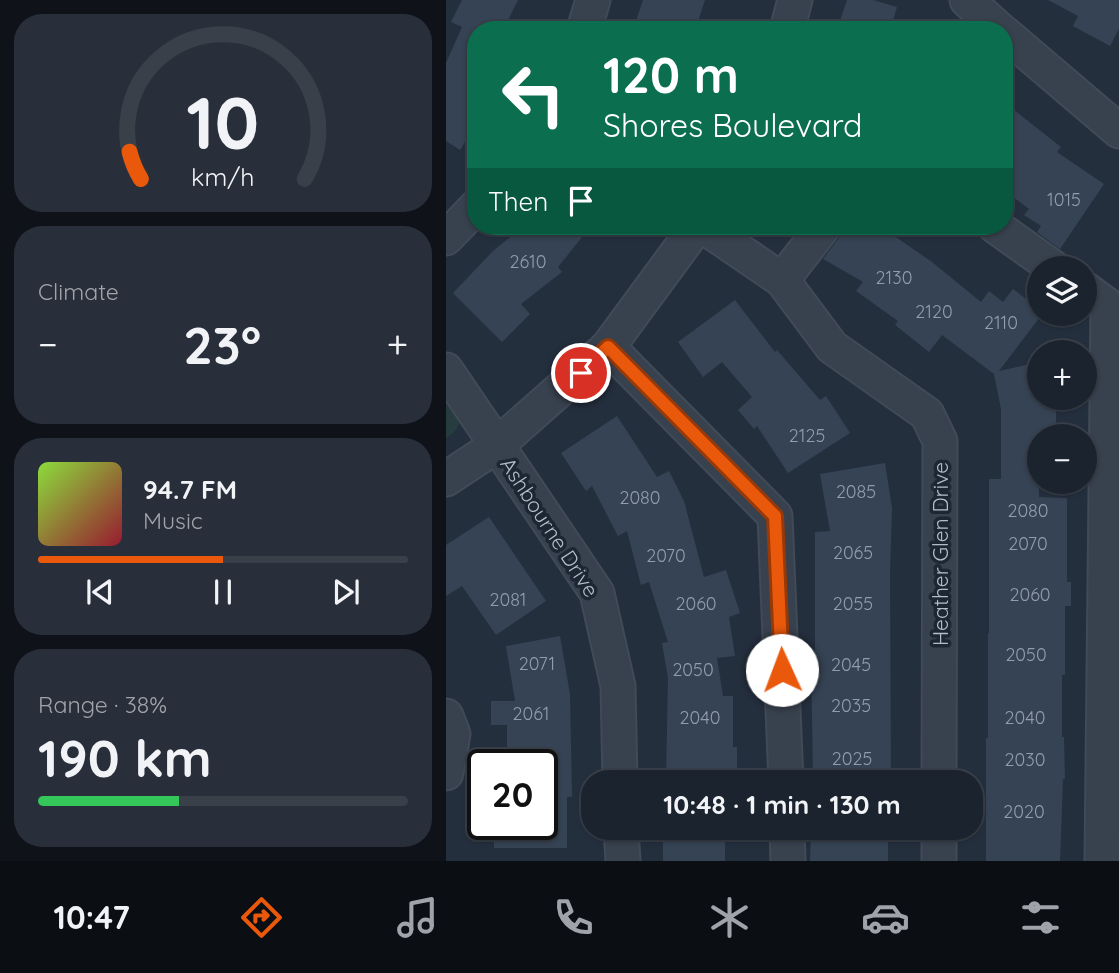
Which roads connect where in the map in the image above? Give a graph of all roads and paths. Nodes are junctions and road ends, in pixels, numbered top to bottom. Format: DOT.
graph roads {
  1 [pos="593,0"];
  2 [pos="795,0"];
  3 [pos="967,0"];
  4 [pos="587,21"];
  5 [pos="789,21"];
  6 [pos="991,21"];
  7 [pos="1013,40"];
  8 [pos="1119,131"];
  9 [pos="467,216"];
  10 [pos="690,235"];
  11 [pos="716,235"];
  12 [pos="817,235"];
  13 [pos="1008,235"];
  14 [pos="446,238"];
  15 [pos="1037,256"];
  16 [pos="783,280"];
  17 [pos="1097,298"];
  18 [pos="608,347"];
  19 [pos="446,370"];
  20 [pos="496,446"];
  21 [pos="446,479"];
  22 [pos="446,716"];
  23 [pos="620,770"];
  24 [pos="786,770"];
  25 [pos="939,770"];
  26 [pos="446,773"];
  27 [pos="622,840"];
  28 [pos="787,840"];
  29 [pos="939,840"];
  30 [pos="623,861"];
  31 [pos="788,861"];
  32 [pos="939,861"];
  33 [pos="1102,861"];
  1 -- 4 [label="street"];
  2 -- 5 [label="street"];
  3 -- 6 [label="street"];
  7 -- 8 [label="street"];
  9 -- 14 [label="street"];
  10 -- 18 [label="street"];
  11 -- 16 [label="street, Heather Glen Drive"];
  12 -- 16 [label="street"];
  13 -- 15 [label="street"];
  16 -- 25 [label="street, Heather Glen Drive"];
  17 -- 33 [label="street"];
  18 -- 20 [label="street"];
  18 -- 24 [label="street"];
  19 -- 20 [label="street, Ashbourne Drive"];
  20 -- 21 [label="street"];
  20 -- 23 [label="street, Ashbourne Drive"];
  22 -- 26 [label="street"];
  27 -- 30 [label="street"];
  28 -- 31 [label="street"];
  29 -- 32 [label="street"];
}
